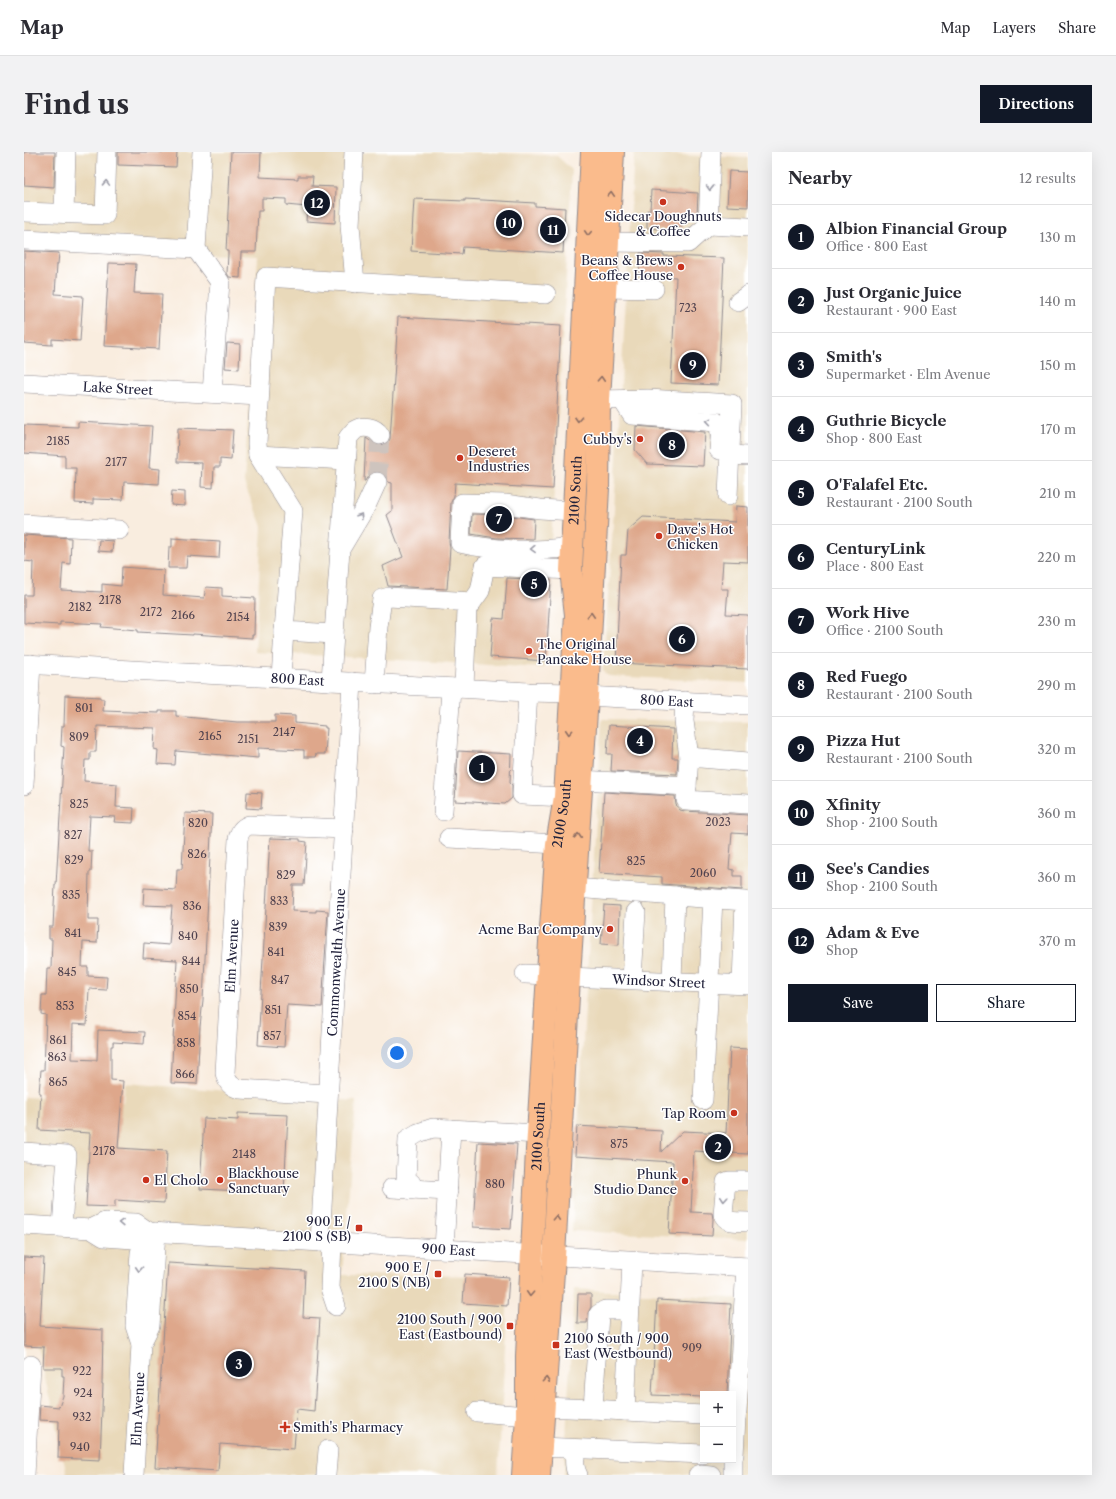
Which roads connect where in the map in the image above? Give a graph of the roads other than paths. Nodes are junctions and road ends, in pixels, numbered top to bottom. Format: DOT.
graph roads {
  1 [pos="66,152"];
  2 [pos="107,152"];
  3 [pos="202,152"];
  4 [pos="354,152"];
  5 [pos="592,152"];
  6 [pos="613,152"];
  7 [pos="711,152"];
  8 [pos="24,212"];
  9 [pos="64,213"];
  10 [pos="708,225"];
  11 [pos="748,227"];
  12 [pos="24,240"];
  13 [pos="608,242"];
  14 [pos="196,249"];
  15 [pos="355,283"];
  16 [pos="606,288"];
  17 [pos="654,289"];
  18 [pos="546,294"];
  19 [pos="24,383"];
  20 [pos="212,393"];
  21 [pos="259,396"];
  22 [pos="599,400"];
  23 [pos="622,400"];
  24 [pos="380,435"];
  25 [pos="258,455"];
  26 [pos="739,456"];
  27 [pos="346,460"];
  28 [pos="376,482"];
  29 [pos="574,511"];
  30 [pos="24,524"];
  31 [pos="118,530"];
  32 [pos="572,548"];
  33 [pos="340,549"];
  34 [pos="571,570"];
  35 [pos="472,602"];
  36 [pos="284,631"];
  37 [pos="334,634"];
  38 [pos="27,664"];
  39 [pos="282,678"];
  40 [pos="332,681"];
  41 [pos="352,682"];
  42 [pos="374,684"];
  43 [pos="457,688"];
  44 [pos="528,692"];
  45 [pos="579,694"];
  46 [pos="685,701"];
  47 [pos="748,705"];
  48 [pos="689,758"];
  49 [pos="748,762"];
  50 [pos="581,780"];
  51 [pos="24,785"];
  52 [pos="687,786"];
  53 [pos="564,797"];
  54 [pos="748,804"];
  55 [pos="443,811"];
  56 [pos="344,829"];
  57 [pos="449,838"];
  58 [pos="557,844"];
  59 [pos="575,888"];
  60 [pos="675,896"];
  61 [pos="713,899"];
  62 [pos="746,901"];
  63 [pos="636,912"];
  64 [pos="524,974"];
  65 [pos="548,975"];
  66 [pos="569,977"];
  67 [pos="632,980"];
  68 [pos="672,981"];
  69 [pos="709,983"];
  70 [pos="745,985"];
  71 [pos="328,1094"];
  72 [pos="703,1100"];
  73 [pos="562,1109"];
  74 [pos="451,1129"];
  75 [pos="538,1134"];
  76 [pos="24,1152"];
  77 [pos="748,1181"];
  78 [pos="411,1186"];
  79 [pos="392,1188"];
  80 [pos="448,1191"];
  81 [pos="748,1222"];
  82 [pos="24,1225"];
  83 [pos="62,1227"];
  84 [pos="153,1232"];
  85 [pos="326,1242"];
  86 [pos="444,1249"];
  87 [pos="532,1255"];
  88 [pos="554,1257"];
  89 [pos="632,1261"];
  90 [pos="747,1267"];
  91 [pos="336,1306"];
  92 [pos="629,1310"];
  93 [pos="31,1365"];
  94 [pos="736,1404"];
  95 [pos="593,1409"];
  96 [pos="535,1411"];
  97 [pos="625,1411"];
  98 [pos="477,1412"];
  99 [pos="700,1415"];
  100 [pos="541,1447"];
  101 [pos="575,1449"];
  102 [pos="328,1450"];
  103 [pos="700,1454"];
  104 [pos="733,1463"];
  105 [pos="25,1475"];
  106 [pos="134,1475"];
  107 [pos="326,1475"];
  108 [pos="523,1475"];
  109 [pos="539,1475"];
  110 [pos="578,1475"];
  111 [pos="698,1475"];
  112 [pos="711,1475"];
  113 [pos="733,1475"];
  1 -- 9 [label="street"];
  9 -- 2 [label="street, one-way"];
  3 -- 14 [label="street"];
  4 -- 15 [label="street"];
  5 -- 29 [label="main road, 2100 South, one-way"];
  13 -- 6 [label="main road, 2100 South, one-way"];
  7 -- 10 [label="street, one-way"];
  8 -- 9 [label="street"];
  10 -- 11 [label="street"];
  10 -- 13 [label="street"];
  12 -- 14 [label="street"];
  13 -- 16 [label="main road, 2100 South"];
  14 -- 20 [label="street"];
  15 -- 18 [label="street"];
  15 -- 21 [label="street"];
  16 -- 17 [label="street"];
  22 -- 16 [label="main road, 2100 South, one-way"];
  19 -- 20 [label="street, Lake Street"];
  20 -- 21 [label="street, Lake Street"];
  21 -- 25 [label="street"];
  22 -- 23 [label="street"];
  45 -- 22 [label="main road, 2100 South, one-way"];
  23 -- 26 [label="street"];
  26 -- 23 [label="street, one-way"];
  24 -- 27 [label="street"];
  25 -- 27 [label="street"];
  25 -- 36 [label="street"];
  27 -- 33 [label="street"];
  33 -- 28 [label="street, one-way"];
  29 -- 32 [label="main road, 2100 South"];
  32 -- 29 [label="street, one-way"];
  30 -- 31 [label="street"];
  32 -- 34 [label="main road, 2100 South"];
  33 -- 37 [label="street"];
  34 -- 35 [label="street"];
  34 -- 45 [label="main road, 2100 South"];
  35 -- 42 [label="street"];
  35 -- 43 [label="street"];
  36 -- 37 [label="street"];
  36 -- 39 [label="street"];
  37 -- 40 [label="street"];
  38 -- 39 [label="street, 800 East"];
  38 -- 51 [label="street"];
  39 -- 40 [label="street, 800 East"];
  40 -- 41 [label="street, 800 East"];
  41 -- 42 [label="street, 800 East"];
  41 -- 56 [label="street, Commonwealth Avenue"];
  42 -- 43 [label="street, 800 East"];
  43 -- 44 [label="street, 800 East"];
  43 -- 55 [label="street"];
  44 -- 45 [label="street, 800 East"];
  44 -- 53 [label="street"];
  45 -- 46 [label="street, 800 East"];
  45 -- 50 [label="main road, 2100 South"];
  45 -- 53 [label="main road, 2100 South, one-way"];
  46 -- 47 [label="street, 800 East"];
  46 -- 48 [label="street"];
  48 -- 49 [label="street"];
  48 -- 52 [label="street"];
  50 -- 52 [label="street"];
  59 -- 50 [label="main road, 2100 South, one-way"];
  52 -- 54 [label="street"];
  53 -- 58 [label="main road, 2100 South"];
  56 -- 71 [label="street, Commonwealth Avenue"];
  56 -- 71 [label="street, Elm Avenue"];
  57 -- 58 [label="street"];
  58 -- 65 [label="main road, 2100 South"];
  58 -- 66 [label="main road"];
  59 -- 60 [label="street"];
  59 -- 66 [label="main road, 2100 South"];
  60 -- 61 [label="street"];
  60 -- 68 [label="street"];
  61 -- 62 [label="street"];
  61 -- 69 [label="street"];
  62 -- 70 [label="street"];
  63 -- 67 [label="street"];
  64 -- 65 [label="street"];
  65 -- 73 [label="main road"];
  65 -- 75 [label="main road, 2100 South"];
  66 -- 67 [label="street, Windsor Street"];
  66 -- 73 [label="main road, 2100 South"];
  67 -- 68 [label="street, Windsor Street"];
  68 -- 69 [label="street, Windsor Street"];
  69 -- 70 [label="street, Windsor Street"];
  69 -- 72 [label="street"];
  71 -- 85 [label="street, Commonwealth Avenue"];
  88 -- 73 [label="main road, 2100 South, one-way"];
  74 -- 75 [label="street"];
  74 -- 78 [label="street"];
  74 -- 80 [label="street"];
  75 -- 87 [label="main road, 2100 South"];
  76 -- 83 [label="street"];
  77 -- 81 [label="street, one-way"];
  78 -- 79 [label="street"];
  78 -- 80 [label="street"];
  80 -- 86 [label="street"];
  82 -- 83 [label="street, 900 East"];
  83 -- 84 [label="street, 900 East"];
  84 -- 85 [label="street, 900 East"];
  84 -- 106 [label="street, Elm Avenue"];
  85 -- 86 [label="street, 900 East"];
  85 -- 91 [label="street, Commonwealth Avenue"];
  86 -- 87 [label="street, 900 East"];
  87 -- 88 [label="street, 900 East"];
  87 -- 96 [label="main road, 2100 South, one-way"];
  88 -- 89 [label="street, 900 East"];
  96 -- 88 [label="main road, 2100 South, one-way"];
  89 -- 90 [label="street, 900 East"];
  89 -- 92 [label="street"];
  90 -- 94 [label="street"];
  92 -- 95 [label="street"];
  92 -- 97 [label="street"];
  93 -- 105 [label="street"];
  95 -- 96 [label="street"];
  95 -- 97 [label="street"];
  96 -- 98 [label="street"];
  96 -- 100 [label="main road, 2100 South"];
  96 -- 108 [label="main road, 2100 South"];
  97 -- 99 [label="street"];
  100 -- 101 [label="street"];
  100 -- 109 [label="main road, 2100 South"];
  101 -- 103 [label="street"];
  101 -- 110 [label="street"];
  102 -- 107 [label="street"];
  104 -- 113 [label="street"];
  111 -- 112 [label="street"];
}
